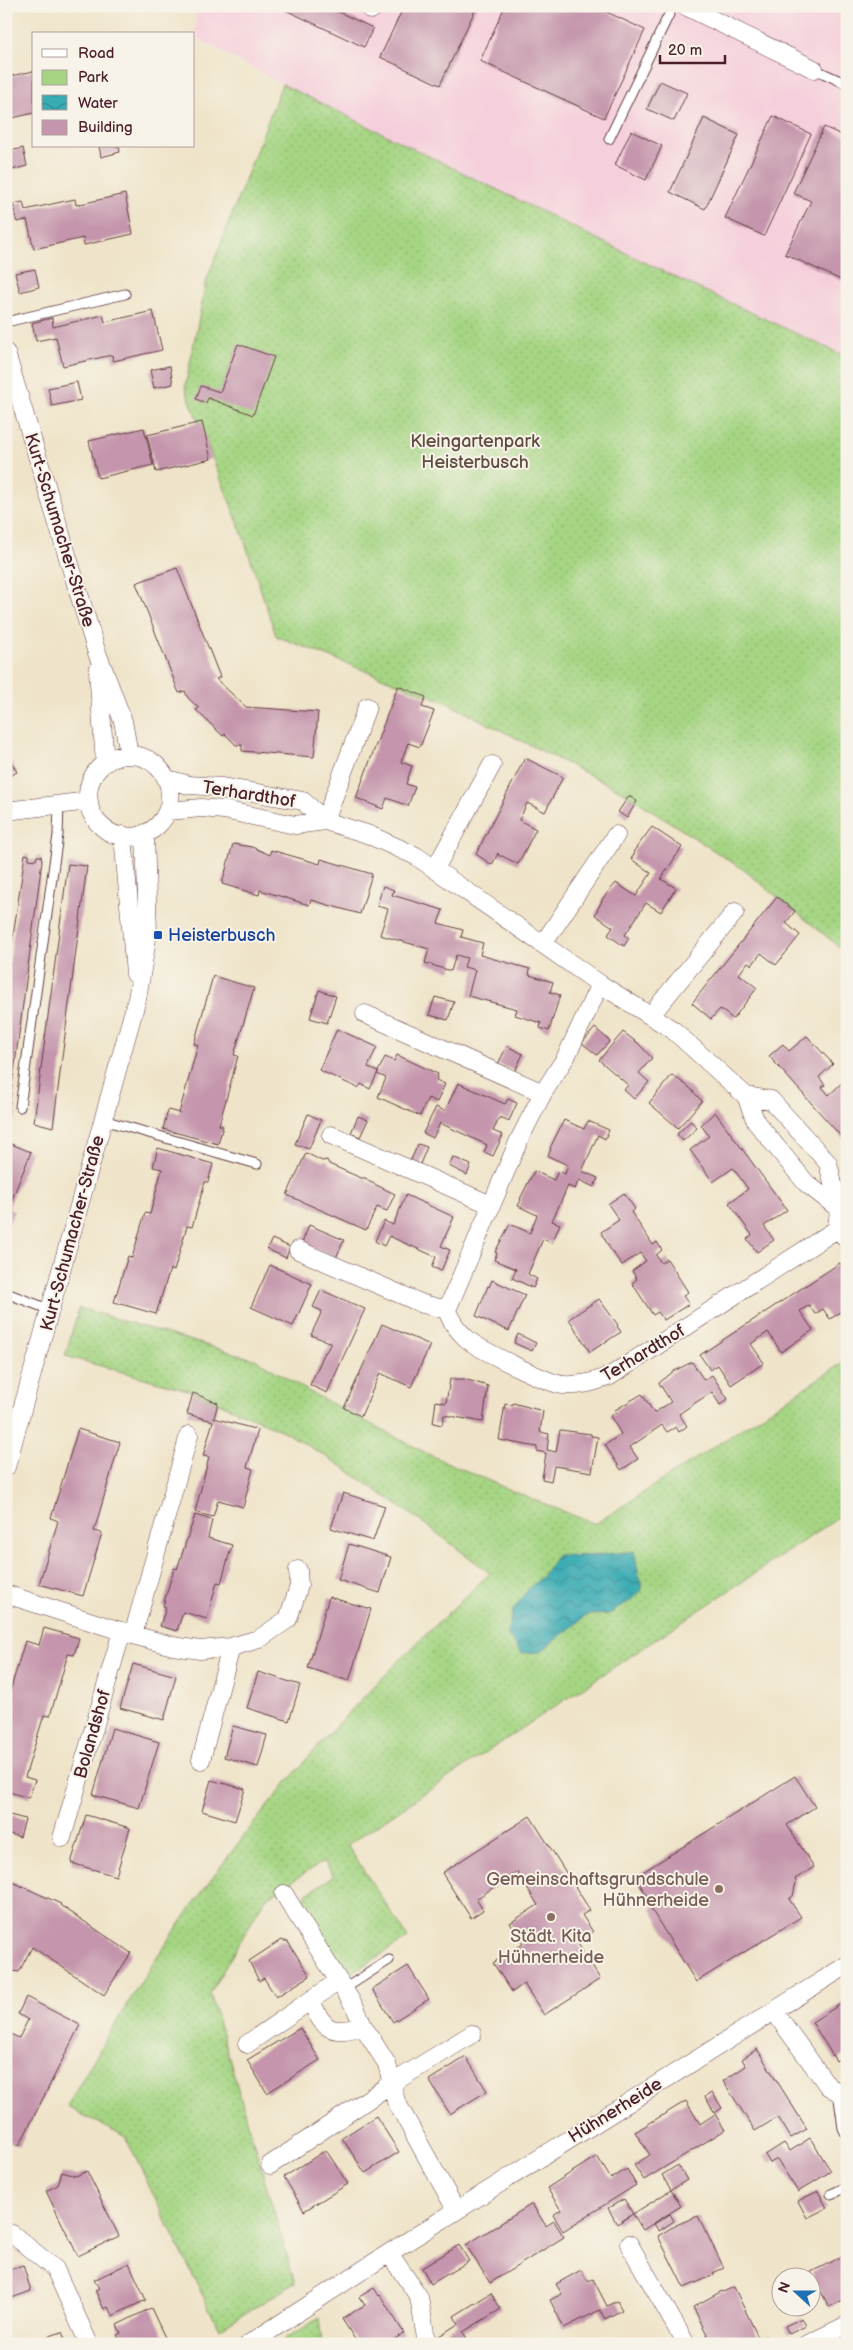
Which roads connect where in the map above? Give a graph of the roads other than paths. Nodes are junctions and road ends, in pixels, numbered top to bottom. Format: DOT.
graph roads {
  1 [pos="673,6"];
  2 [pos="686,6"];
  3 [pos="814,69"];
  4 [pos="847,84"];
  5 [pos="609,139"];
  6 [pos="125,294"];
  7 [pos="6,322"];
  8 [pos="6,353"];
  9 [pos="96,650"];
  10 [pos="367,707"];
  11 [pos="129,754"];
  12 [pos="105,763"];
  13 [pos="492,765"];
  14 [pos="167,779"];
  15 [pos="89,801"];
  16 [pos="59,804"];
  17 [pos="6,811"];
  18 [pos="168,811"];
  19 [pos="324,821"];
  20 [pos="146,833"];
  21 [pos="123,835"];
  22 [pos="616,836"];
  23 [pos="435,869"];
  24 [pos="735,912"];
  25 [pos="543,944"];
  26 [pos="600,984"];
  27 [pos="137,999"];
  28 [pos="365,1014"];
  29 [pos="651,1015"];
  30 [pos="543,1093"];
  31 [pos="746,1096"];
  32 [pos="20,1107"];
  33 [pos="104,1120"];
  34 [pos="331,1135"];
  35 [pos="257,1164"];
  36 [pos="491,1206"];
  37 [pos="840,1209"];
  38 [pos="842,1234"];
  39 [pos="298,1250"];
  40 [pos="6,1293"];
  41 [pos="51,1310"];
  42 [pos="447,1310"];
  43 [pos="189,1435"];
  44 [pos="6,1466"];
  45 [pos="298,1570"];
  46 [pos="6,1594"];
  47 [pos="127,1633"];
  48 [pos="230,1647"];
  49 [pos="200,1760"];
  50 [pos="62,1838"];
  51 [pos="284,1894"];
  52 [pos="389,1960"];
  53 [pos="847,1965"];
  54 [pos="342,1985"];
  55 [pos="311,2000"];
  56 [pos="774,2010"];
  57 [pos="364,2026"];
  58 [pos="472,2034"];
  59 [pos="246,2044"];
  60 [pos="391,2084"];
  61 [pos="842,2092"];
  62 [pos="847,2136"];
  63 [pos="270,2165"];
  64 [pos="847,2187"];
  65 [pos="831,2194"];
  66 [pos="456,2210"];
  67 [pos="12,2234"];
  68 [pos="629,2244"];
  69 [pos="388,2253"];
  70 [pos="847,2325"];
  71 [pos="89,2344"];
  72 [pos="249,2344"];
  73 [pos="427,2344"];
  74 [pos="686,2344"];
  75 [pos="808,2344"];
  1 -- 5 [label="lane"];
  2 -- 3 [label="street"];
  3 -- 4 [label="lane"];
  6 -- 7 [label="lane"];
  8 -- 9 [label="street, Kurt-Schumacher-Straße"];
  9 -- 11 [label="street, Kurt-Schumacher-Straße"];
  9 -- 12 [label="street, Kurt-Schumacher-Straße"];
  10 -- 19 [label="street"];
  11 -- 12 [label="street"];
  11 -- 14 [label="street"];
  12 -- 15 [label="street"];
  13 -- 23 [label="street"];
  14 -- 18 [label="street"];
  14 -- 19 [label="street, Terhardthof"];
  15 -- 16 [label="street"];
  15 -- 21 [label="street"];
  16 -- 17 [label="street"];
  16 -- 32 [label="lane"];
  18 -- 19 [label="street, Terhardthof"];
  18 -- 20 [label="street"];
  19 -- 23 [label="street, Terhardthof"];
  20 -- 21 [label="street"];
  20 -- 27 [label="street, Kurt-Schumacher-Straße"];
  21 -- 27 [label="street, Kurt-Schumacher-Straße"];
  22 -- 25 [label="street"];
  23 -- 25 [label="street, Terhardthof"];
  24 -- 29 [label="street"];
  25 -- 26 [label="street, Terhardthof"];
  26 -- 29 [label="street, Terhardthof"];
  26 -- 30 [label="street"];
  27 -- 33 [label="street, Kurt-Schumacher-Straße"];
  28 -- 30 [label="street"];
  29 -- 31 [label="street, Terhardthof"];
  30 -- 36 [label="street"];
  31 -- 37 [label="street, Terhardthof"];
  31 -- 37 [label="street, Terhardthof"];
  33 -- 35 [label="lane"];
  33 -- 41 [label="street, Kurt-Schumacher-Straße"];
  34 -- 36 [label="street"];
  36 -- 42 [label="street"];
  37 -- 38 [label="street, Terhardthof"];
  38 -- 42 [label="street, Terhardthof"];
  39 -- 42 [label="street"];
  40 -- 41 [label="lane"];
  41 -- 44 [label="street, Kurt-Schumacher-Straße"];
  43 -- 47 [label="street, Bolandshof"];
  45 -- 48 [label="street"];
  46 -- 47 [label="street"];
  47 -- 48 [label="street"];
  47 -- 50 [label="street, Bolandshof"];
  48 -- 49 [label="street"];
  51 -- 54 [label="street"];
  52 -- 54 [label="lane"];
  53 -- 56 [label="street, Hühnerheide"];
  54 -- 55 [label="street"];
  54 -- 57 [label="street"];
  55 -- 57 [label="street"];
  55 -- 59 [label="street"];
  56 -- 61 [label="street"];
  56 -- 66 [label="street, Hühnerheide"];
  57 -- 60 [label="street"];
  58 -- 60 [label="street"];
  60 -- 63 [label="street"];
  60 -- 66 [label="street"];
  61 -- 62 [label="lane"];
  64 -- 65 [label="lane"];
  66 -- 69 [label="street, Hühnerheide"];
  67 -- 71 [label="street"];
  68 -- 74 [label="street"];
  69 -- 72 [label="street, Hühnerheide"];
  69 -- 73 [label="street"];
  70 -- 75 [label="street"];
}
